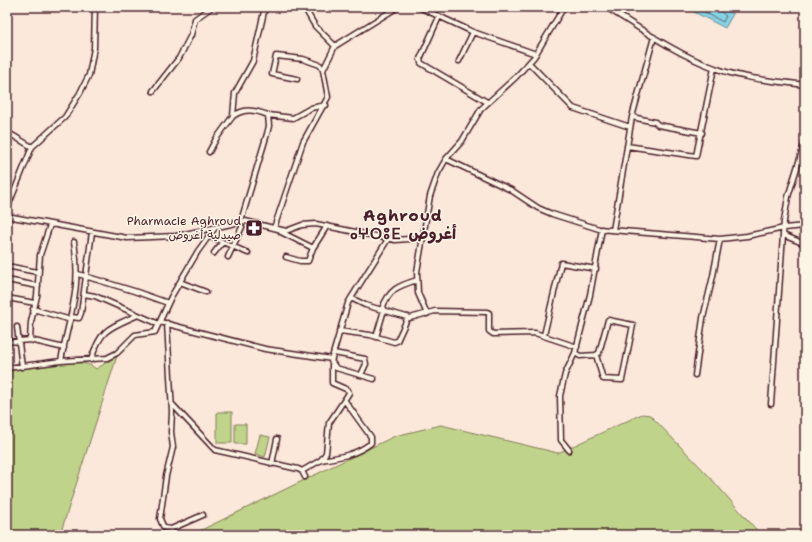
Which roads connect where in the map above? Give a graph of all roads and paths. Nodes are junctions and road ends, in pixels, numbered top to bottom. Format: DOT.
graph roads {
  1 [pos="95,7"];
  2 [pos="212,7"];
  3 [pos="265,7"];
  4 [pos="304,7"];
  5 [pos="398,7"];
  6 [pos="419,7"];
  7 [pos="564,7"];
  8 [pos="606,7"];
  9 [pos="439,17"];
  10 [pos="473,32"];
  11 [pos="654,37"];
  12 [pos="335,46"];
  13 [pos="536,54"];
  14 [pos="458,61"];
  15 [pos="529,63"];
  16 [pos="714,68"];
  17 [pos="323,70"];
  18 [pos="297,80"];
  19 [pos="805,85"];
  20 [pos="153,91"];
  21 [pos="487,102"];
  22 [pos="326,105"];
  23 [pos="268,115"];
  24 [pos="233,116"];
  25 [pos="632,117"];
  26 [pos="630,127"];
  27 [pos="7,132"];
  28 [pos="702,133"];
  29 [pos="805,142"];
  30 [pos="627,146"];
  31 [pos="32,147"];
  32 [pos="209,152"];
  33 [pos="446,159"];
  34 [pos="7,209"];
  35 [pos="7,216"];
  36 [pos="241,221"];
  37 [pos="50,224"];
  38 [pos="327,226"];
  39 [pos="805,226"];
  40 [pos="242,227"];
  41 [pos="274,228"];
  42 [pos="784,228"];
  43 [pos="214,229"];
  44 [pos="602,229"];
  45 [pos="279,230"];
  46 [pos="613,230"];
  47 [pos="92,232"];
  48 [pos="784,235"];
  49 [pos="209,236"];
  50 [pos="423,238"];
  51 [pos="388,239"];
  52 [pos="720,239"];
  53 [pos="74,242"];
  54 [pos="222,242"];
  55 [pos="805,244"];
  56 [pos="233,247"];
  57 [pos="313,248"];
  58 [pos="214,252"];
  59 [pos="248,253"];
  60 [pos="228,257"];
  61 [pos="286,257"];
  62 [pos="7,266"];
  63 [pos="596,269"];
  64 [pos="37,272"];
  65 [pos="78,274"];
  66 [pos="85,277"];
  67 [pos="7,280"];
  68 [pos="416,280"];
  69 [pos="180,282"];
  70 [pos="38,286"];
  71 [pos="206,292"];
  72 [pos="84,294"];
  73 [pos="7,298"];
  74 [pos="351,298"];
  75 [pos="35,303"];
  76 [pos="168,303"];
  77 [pos="33,309"];
  78 [pos="383,309"];
  79 [pos="427,314"];
  80 [pos="138,315"];
  81 [pos="408,317"];
  82 [pos="71,319"];
  83 [pos="160,323"];
  84 [pos="167,323"];
  85 [pos="17,327"];
  86 [pos="340,331"];
  87 [pos="544,335"];
  88 [pos="376,337"];
  89 [pos="30,340"];
  90 [pos="19,341"];
  91 [pos="7,342"];
  92 [pos="577,347"];
  93 [pos="64,348"];
  94 [pos="334,353"];
  95 [pos="575,353"];
  96 [pos="596,355"];
  97 [pos="332,359"];
  98 [pos="91,360"];
  99 [pos="60,361"];
  100 [pos="332,365"];
  101 [pos="22,367"];
  102 [pos="7,368"];
  103 [pos="361,375"];
  104 [pos="695,375"];
  105 [pos="374,379"];
  106 [pos="345,401"];
  107 [pos="172,403"];
  108 [pos="771,404"];
  109 [pos="277,439"];
  110 [pos="569,450"];
  111 [pos="321,460"];
  112 [pos="272,464"];
  113 [pos="302,471"];
  114 [pos="305,477"];
  115 [pos="203,515"];
  1 -- 31 [label="street"];
  2 -- 20 [label="street"];
  3 -- 24 [label="street"];
  4 -- 12 [label="street"];
  5 -- 12 [label="street"];
  6 -- 9 [label="street"];
  7 -- 13 [label="street"];
  8 -- 11 [label="street"];
  9 -- 10 [label="street"];
  9 -- 21 [label="street"];
  10 -- 13 [label="street"];
  10 -- 14 [label="street"];
  11 -- 16 [label="street"];
  11 -- 25 [label="street"];
  12 -- 17 [label="street"];
  13 -- 15 [label="street"];
  15 -- 21 [label="street"];
  15 -- 26 [label="street"];
  16 -- 19 [label="street"];
  16 -- 28 [label="street"];
  17 -- 18 [label="street"];
  17 -- 22 [label="street"];
  21 -- 33 [label="street"];
  22 -- 23 [label="street"];
  22 -- 41 [label="street"];
  23 -- 24 [label="street"];
  23 -- 36 [label="street"];
  24 -- 32 [label="street"];
  25 -- 26 [label="street"];
  25 -- 28 [label="street"];
  26 -- 30 [label="street"];
  27 -- 31 [label="street"];
  28 -- 30 [label="street"];
  29 -- 42 [label="street"];
  30 -- 46 [label="street"];
  31 -- 34 [label="street"];
  33 -- 44 [label="street"];
  33 -- 50 [label="street"];
  35 -- 37 [label="street"];
  36 -- 41 [label="street"];
  36 -- 43 [label="street"];
  37 -- 47 [label="street"];
  37 -- 64 [label="street"];
  38 -- 45 [label="street"];
  38 -- 51 [label="street"];
  38 -- 57 [label="street"];
  39 -- 42 [label="street"];
  40 -- 56 [label="street"];
  41 -- 45 [label="street"];
  42 -- 48 [label="street"];
  42 -- 52 [label="street"];
  43 -- 47 [label="street"];
  43 -- 49 [label="street"];
  44 -- 46 [label="street"];
  44 -- 63 [label="street"];
  45 -- 57 [label="street"];
  46 -- 52 [label="street"];
  47 -- 66 [label="street"];
  48 -- 55 [label="street"];
  48 -- 108 [label="street"];
  49 -- 54 [label="street"];
  49 -- 69 [label="street"];
  50 -- 51 [label="street"];
  50 -- 68 [label="street"];
  51 -- 74 [label="street"];
  52 -- 104 [label="street"];
  53 -- 65 [label="street"];
  54 -- 56 [label="street"];
  54 -- 58 [label="street"];
  56 -- 59 [label="street"];
  56 -- 60 [label="street"];
  57 -- 61 [label="street"];
  62 -- 64 [label="street"];
  63 -- 87 [label="street"];
  63 -- 92 [label="street"];
  64 -- 70 [label="street"];
  65 -- 66 [label="street"];
  65 -- 82 [label="street"];
  66 -- 72 [label="street"];
  66 -- 76 [label="street"];
  67 -- 70 [label="street"];
  68 -- 78 [label="street"];
  68 -- 79 [label="street"];
  69 -- 71 [label="street"];
  69 -- 76 [label="street"];
  70 -- 75 [label="street"];
  72 -- 80 [label="street"];
  72 -- 82 [label="street"];
  73 -- 75 [label="street"];
  74 -- 78 [label="street"];
  74 -- 86 [label="street"];
  75 -- 77 [label="street"];
  76 -- 83 [label="street"];
  77 -- 82 [label="street"];
  77 -- 89 [label="street"];
  78 -- 81 [label="street"];
  78 -- 88 [label="street"];
  79 -- 81 [label="street"];
  79 -- 87 [label="street"];
  80 -- 83 [label="street"];
  80 -- 98 [label="street"];
  81 -- 88 [label="street"];
  82 -- 93 [label="street"];
  83 -- 84 [label="street"];
  83 -- 98 [label="street"];
  84 -- 97 [label="street"];
  84 -- 107 [label="street"];
  85 -- 90 [label="street"];
  86 -- 88 [label="street"];
  86 -- 94 [label="street"];
  87 -- 92 [label="street"];
  89 -- 90 [label="street"];
  89 -- 93 [label="street"];
  90 -- 91 [label="street"];
  90 -- 101 [label="street"];
  92 -- 95 [label="street"];
  93 -- 99 [label="street"];
  94 -- 97 [label="street"];
  94 -- 103 [label="street"];
  95 -- 96 [label="street"];
  95 -- 110 [label="street"];
  96 -- 96 [label="street"];
  97 -- 100 [label="street"];
  98 -- 99 [label="street"];
  99 -- 101 [label="street"];
  100 -- 103 [label="street"];
  100 -- 106 [label="street"];
  101 -- 102 [label="street"];
  103 -- 105 [label="street"];
  106 -- 111 [label="street"];
  106 -- 111 [label="street"];
  107 -- 112 [label="street"];
  107 -- 115 [label="street"];
  109 -- 112 [label="street"];
  111 -- 113 [label="street"];
  112 -- 113 [label="street"];
  113 -- 114 [label="street"];
}
